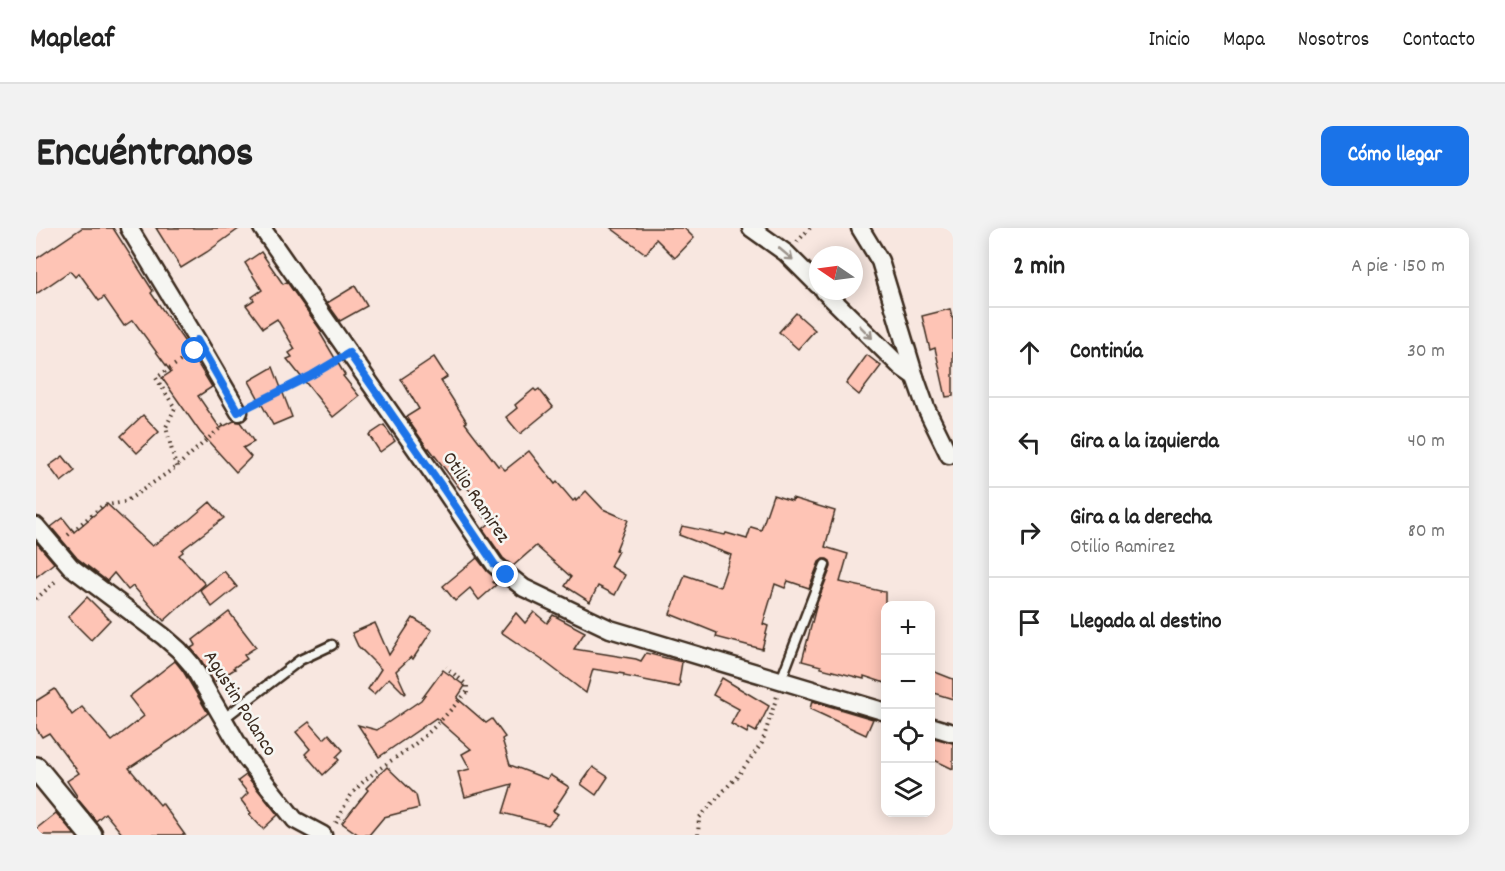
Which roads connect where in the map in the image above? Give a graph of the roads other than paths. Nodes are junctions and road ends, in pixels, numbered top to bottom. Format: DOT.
graph roads {
  1 [pos="129,228"];
  2 [pos="262,228"];
  3 [pos="751,228"];
  4 [pos="860,228"];
  5 [pos="809,276"];
  6 [pos="833,300"];
  7 [pos="915,377"];
  8 [pos="238,412"];
  9 [pos="949,455"];
  10 [pos="36,526"];
  11 [pos="825,565"];
  12 [pos="332,645"];
  13 [pos="782,680"];
  14 [pos="881,711"];
  15 [pos="223,719"];
  16 [pos="935,728"];
  17 [pos="953,733"];
  18 [pos="36,768"];
  19 [pos="329,831"];
  20 [pos="91,835"];
  1 -- 8 [label="street"];
  2 -- 13 [label="street, Otilio Ramirez"];
  3 -- 5 [label="street, one-way"];
  4 -- 7 [label="street"];
  6 -- 7 [label="street, one-way"];
  7 -- 9 [label="street"];
  10 -- 15 [label="street, Agustin Polanco"];
  11 -- 13 [label="lane"];
  12 -- 15 [label="lane"];
  13 -- 14 [label="street, Otilio Ramirez"];
  15 -- 19 [label="street, Agustin Polanco"];
  16 -- 17 [label="street"];
  18 -- 20 [label="street"];
}
